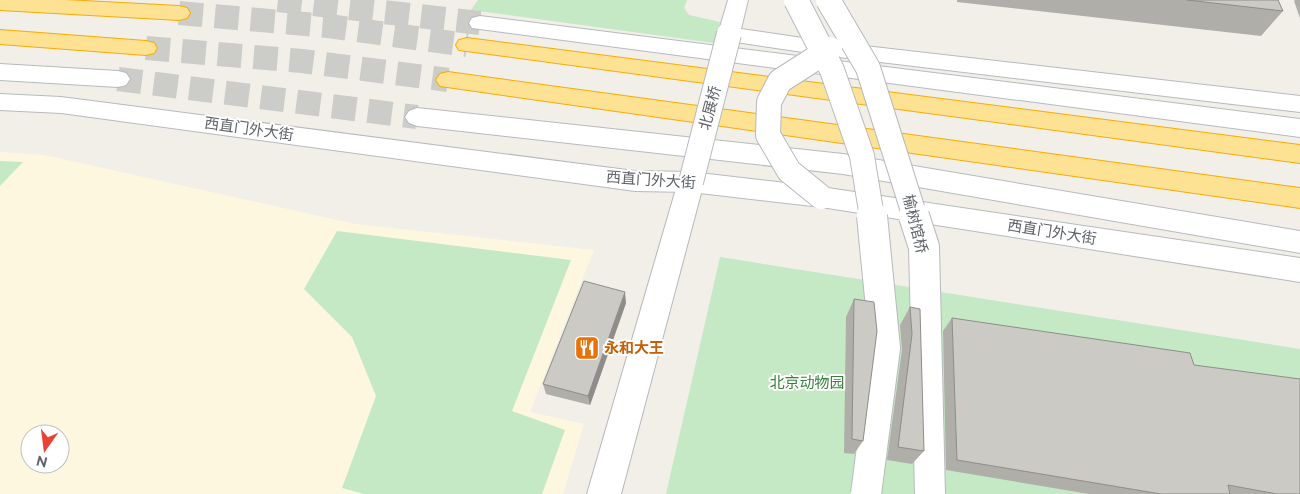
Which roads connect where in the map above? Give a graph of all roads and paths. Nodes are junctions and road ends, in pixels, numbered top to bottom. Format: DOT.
graph roads {
  1 [pos="738,0"];
  2 [pos="785,0"];
  3 [pos="796,0"];
  4 [pos="828,0"];
  5 [pos="0,3"];
  6 [pos="179,13"];
  7 [pos="480,23"];
  8 [pos="730,34"];
  9 [pos="0,37"];
  10 [pos="62,41"];
  11 [pos="0,44"];
  12 [pos="467,45"];
  13 [pos="146,48"];
  14 [pos="830,49"];
  15 [pos="0,72"];
  16 [pos="118,79"];
  17 [pos="448,80"];
  18 [pos="0,102"];
  19 [pos="1300,104"];
  20 [pos="417,117"];
  21 [pos="1300,128"];
  22 [pos="1300,154"];
  23 [pos="691,182"];
  24 [pos="821,197"];
  25 [pos="1300,198"];
  26 [pos="1300,242"];
  27 [pos="1300,270"];
  28 [pos="604,494"];
  29 [pos="866,494"];
  30 [pos="930,494"];
  1 -- 8 [label="street, 北展桥"];
  2 -- 14 [label="street"];
  3 -- 29 [label="street, bridge"];
  4 -- 30 [label="street, 榆树馆桥, bridge"];
  5 -- 6 [label="highway"];
  7 -- 21 [label="street"];
  8 -- 14 [label="street"];
  8 -- 23 [label="street, 北展桥, bridge"];
  9 -- 10 [label="highway"];
  10 -- 11 [label="highway"];
  10 -- 13 [label="highway"];
  12 -- 22 [label="highway"];
  14 -- 19 [label="street"];
  14 -- 24 [label="street, bridge"];
  15 -- 16 [label="street"];
  17 -- 25 [label="highway"];
  18 -- 23 [label="street, 西直门外大街"];
  20 -- 26 [label="street, 西直门外大街"];
  23 -- 24 [label="street, 西直门外大街"];
  23 -- 28 [label="street, 北展桥"];
  24 -- 27 [label="street, 西直门外大街"];
}
